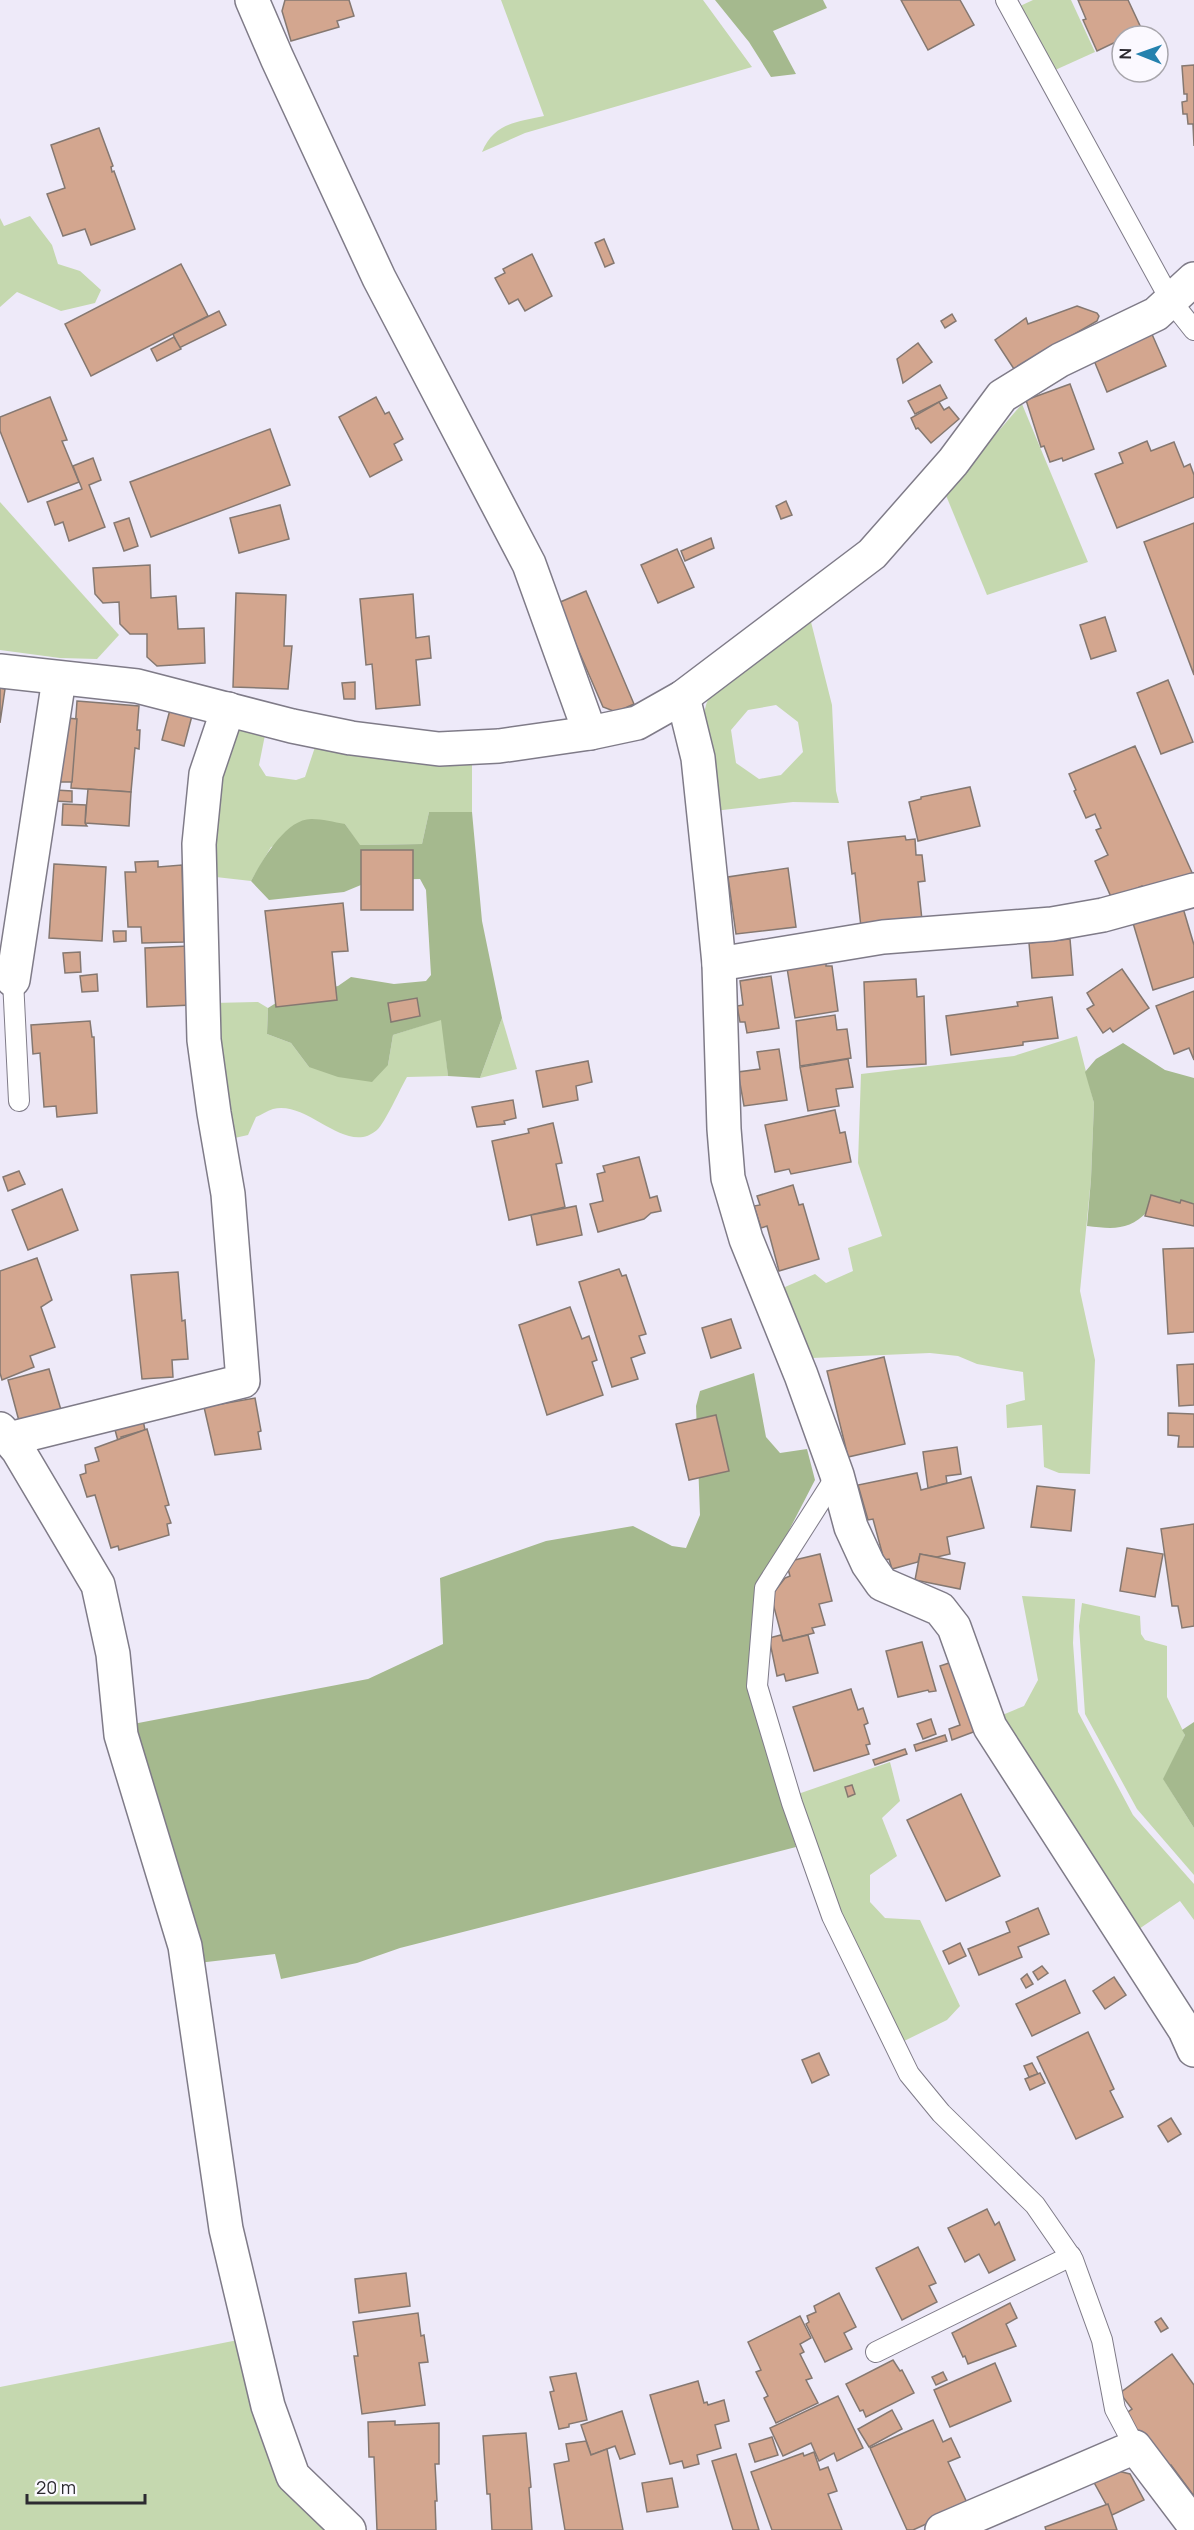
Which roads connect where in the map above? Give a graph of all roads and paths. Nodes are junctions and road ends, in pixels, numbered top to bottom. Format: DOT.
graph roads {
  1 [pos="252,0"];
  2 [pos="1006,0"];
  3 [pos="1183,290"];
  4 [pos="1194,330"];
  5 [pos="0,671"];
  6 [pos="59,679"];
  7 [pos="683,697"];
  8 [pos="228,709"];
  9 [pos="590,733"];
  10 [pos="1194,890"];
  11 [pos="719,964"];
  12 [pos="7,980"];
  13 [pos="19,1101"];
  14 [pos="4,1434"];
  15 [pos="837,1475"];
  16 [pos="1194,2050"];
  17 [pos="1071,2256"];
  18 [pos="876,2352"];
  19 [pos="1135,2447"];
  20 [pos="1194,2525"];
  21 [pos="349,2530"];
  22 [pos="942,2530"];
  1 -- 9 [label="street"];
  2 -- 3 [label="lane"];
  3 -- 4 [label="lane"];
  3 -- 7 [label="street"];
  5 -- 6 [label="street"];
  6 -- 8 [label="street"];
  6 -- 12 [label="street"];
  7 -- 9 [label="street"];
  7 -- 11 [label="street"];
  8 -- 9 [label="street"];
  8 -- 14 [label="street"];
  10 -- 11 [label="street"];
  11 -- 15 [label="street"];
  12 -- 13 [label="lane"];
  14 -- 21 [label="street"];
  15 -- 16 [label="street"];
  15 -- 17 [label="lane"];
  17 -- 18 [label="lane"];
  17 -- 19 [label="lane"];
  19 -- 20 [label="street"];
  19 -- 22 [label="street"];
}
